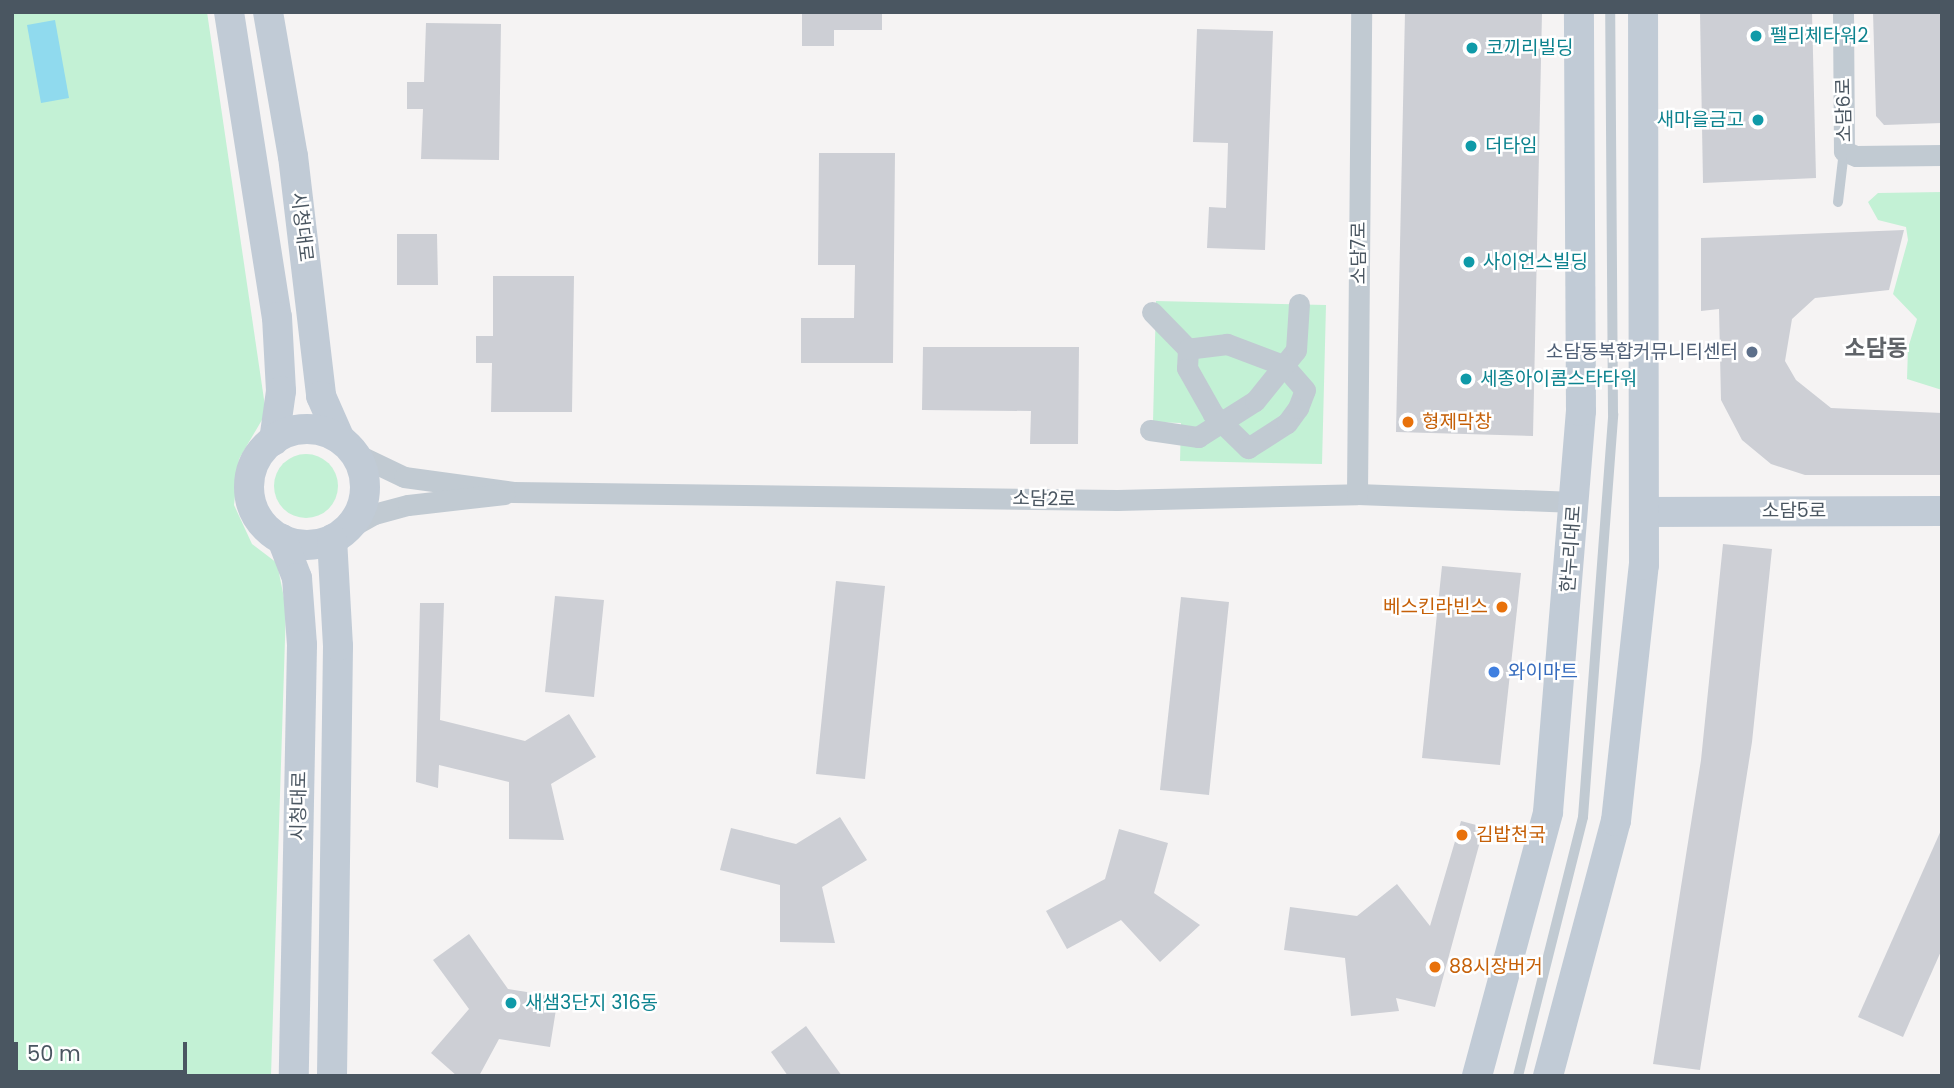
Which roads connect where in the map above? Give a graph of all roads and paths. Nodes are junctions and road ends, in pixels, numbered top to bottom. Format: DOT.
graph roads {
  1 [pos="229,12"];
  2 [pos="268,12"];
  3 [pos="1361,12"];
  4 [pos="1579,12"];
  5 [pos="1610,12"];
  6 [pos="1643,12"];
  7 [pos="1843,12"];
  8 [pos="1844,151"];
  9 [pos="1942,155"];
  10 [pos="1838,202"];
  11 [pos="1299,304"];
  12 [pos="1152,312"];
  13 [pos="1188,349"];
  14 [pos="1283,365"];
  15 [pos="1222,423"];
  16 [pos="1150,430"];
  17 [pos="274,441"];
  18 [pos="347,446"];
  19 [pos="513,492"];
  20 [pos="1357,494"];
  21 [pos="1575,502"];
  22 [pos="1942,511"];
  23 [pos="1647,512"];
  24 [pos="340,533"];
  25 [pos="282,539"];
  26 [pos="294,1076"];
  27 [pos="332,1076"];
  28 [pos="1477,1076"];
  29 [pos="1518,1076"];
  30 [pos="1548,1076"];
  1 -- 17 [label="street, 시청대로"];
  2 -- 18 [label="street, 시청대로"];
  3 -- 20 [label="street, 소담7로"];
  4 -- 21 [label="street, 한누리대로"];
  5 -- 29 [label="lane"];
  6 -- 23 [label="street"];
  7 -- 8 [label="street, 소담6로"];
  8 -- 9 [label="street, 소담6로"];
  8 -- 10 [label="lane"];
  11 -- 14 [label="street"];
  12 -- 13 [label="street"];
  13 -- 14 [label="street"];
  13 -- 15 [label="street"];
  14 -- 15 [label="street"];
  14 -- 15 [label="street"];
  15 -- 16 [label="street"];
  17 -- 18 [label="street"];
  17 -- 25 [label="street"];
  18 -- 19 [label="street"];
  18 -- 24 [label="street"];
  19 -- 20 [label="street, 소담2로"];
  19 -- 24 [label="street"];
  20 -- 21 [label="street, 소담2로"];
  21 -- 28 [label="street, 한누리대로"];
  22 -- 23 [label="street, 소담5로"];
  23 -- 30 [label="street"];
  24 -- 25 [label="street"];
  24 -- 27 [label="street, 시청대로"];
  25 -- 26 [label="street, 시청대로"];
}
